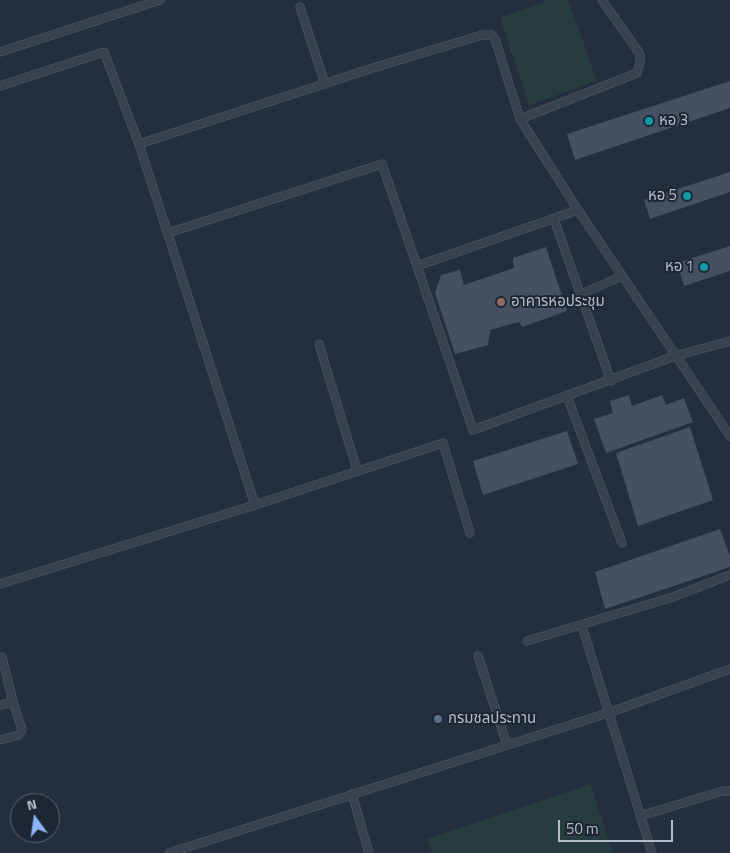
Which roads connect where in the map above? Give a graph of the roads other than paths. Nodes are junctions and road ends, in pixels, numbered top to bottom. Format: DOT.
graph roads {
  1 [pos="160,0"];
  2 [pos="602,0"];
  3 [pos="300,7"];
  4 [pos="0,52"];
  5 [pos="325,84"];
  6 [pos="0,86"];
  7 [pos="520,119"];
  8 [pos="140,144"];
  9 [pos="578,210"];
  10 [pos="554,219"];
  11 [pos="168,232"];
  12 [pos="417,266"];
  13 [pos="622,276"];
  14 [pos="581,294"];
  15 [pos="730,341"];
  16 [pos="319,344"];
  17 [pos="675,356"];
  18 [pos="611,380"];
  19 [pos="567,396"];
  20 [pos="730,436"];
  21 [pos="358,470"];
  22 [pos="255,505"];
  23 [pos="470,533"];
  24 [pos="622,543"];
  25 [pos="730,575"];
  26 [pos="0,584"];
  27 [pos="582,626"];
  28 [pos="527,641"];
  29 [pos="1,655"];
  30 [pos="478,656"];
  31 [pos="730,669"];
  32 [pos="13,702"];
  33 [pos="0,705"];
  34 [pos="608,713"];
  35 [pos="0,740"];
  36 [pos="507,745"];
  37 [pos="730,791"];
  38 [pos="352,794"];
  39 [pos="640,816"];
  40 [pos="169,853"];
  41 [pos="369,853"];
  42 [pos="652,853"];
  1 -- 4 [label="lane"];
  2 -- 7 [label="lane"];
  3 -- 5 [label="lane"];
  5 -- 7 [label="lane"];
  5 -- 8 [label="lane"];
  6 -- 8 [label="lane"];
  7 -- 9 [label="lane"];
  8 -- 11 [label="lane"];
  9 -- 10 [label="lane"];
  9 -- 13 [label="lane"];
  10 -- 12 [label="lane"];
  10 -- 14 [label="lane"];
  11 -- 12 [label="lane"];
  11 -- 22 [label="lane"];
  12 -- 19 [label="lane"];
  13 -- 14 [label="lane"];
  13 -- 17 [label="lane"];
  14 -- 18 [label="lane"];
  15 -- 17 [label="lane"];
  16 -- 21 [label="lane"];
  17 -- 18 [label="lane"];
  17 -- 20 [label="lane"];
  18 -- 19 [label="lane"];
  19 -- 24 [label="lane"];
  21 -- 22 [label="lane"];
  21 -- 23 [label="lane"];
  22 -- 26 [label="lane"];
  25 -- 27 [label="lane"];
  27 -- 28 [label="lane"];
  27 -- 34 [label="lane"];
  29 -- 32 [label="lane"];
  30 -- 36 [label="lane"];
  31 -- 34 [label="lane"];
  32 -- 33 [label="lane"];
  32 -- 35 [label="lane"];
  34 -- 36 [label="lane"];
  34 -- 39 [label="lane"];
  36 -- 38 [label="lane"];
  37 -- 39 [label="lane"];
  38 -- 40 [label="lane"];
  38 -- 41 [label="lane"];
  39 -- 42 [label="lane"];
}
